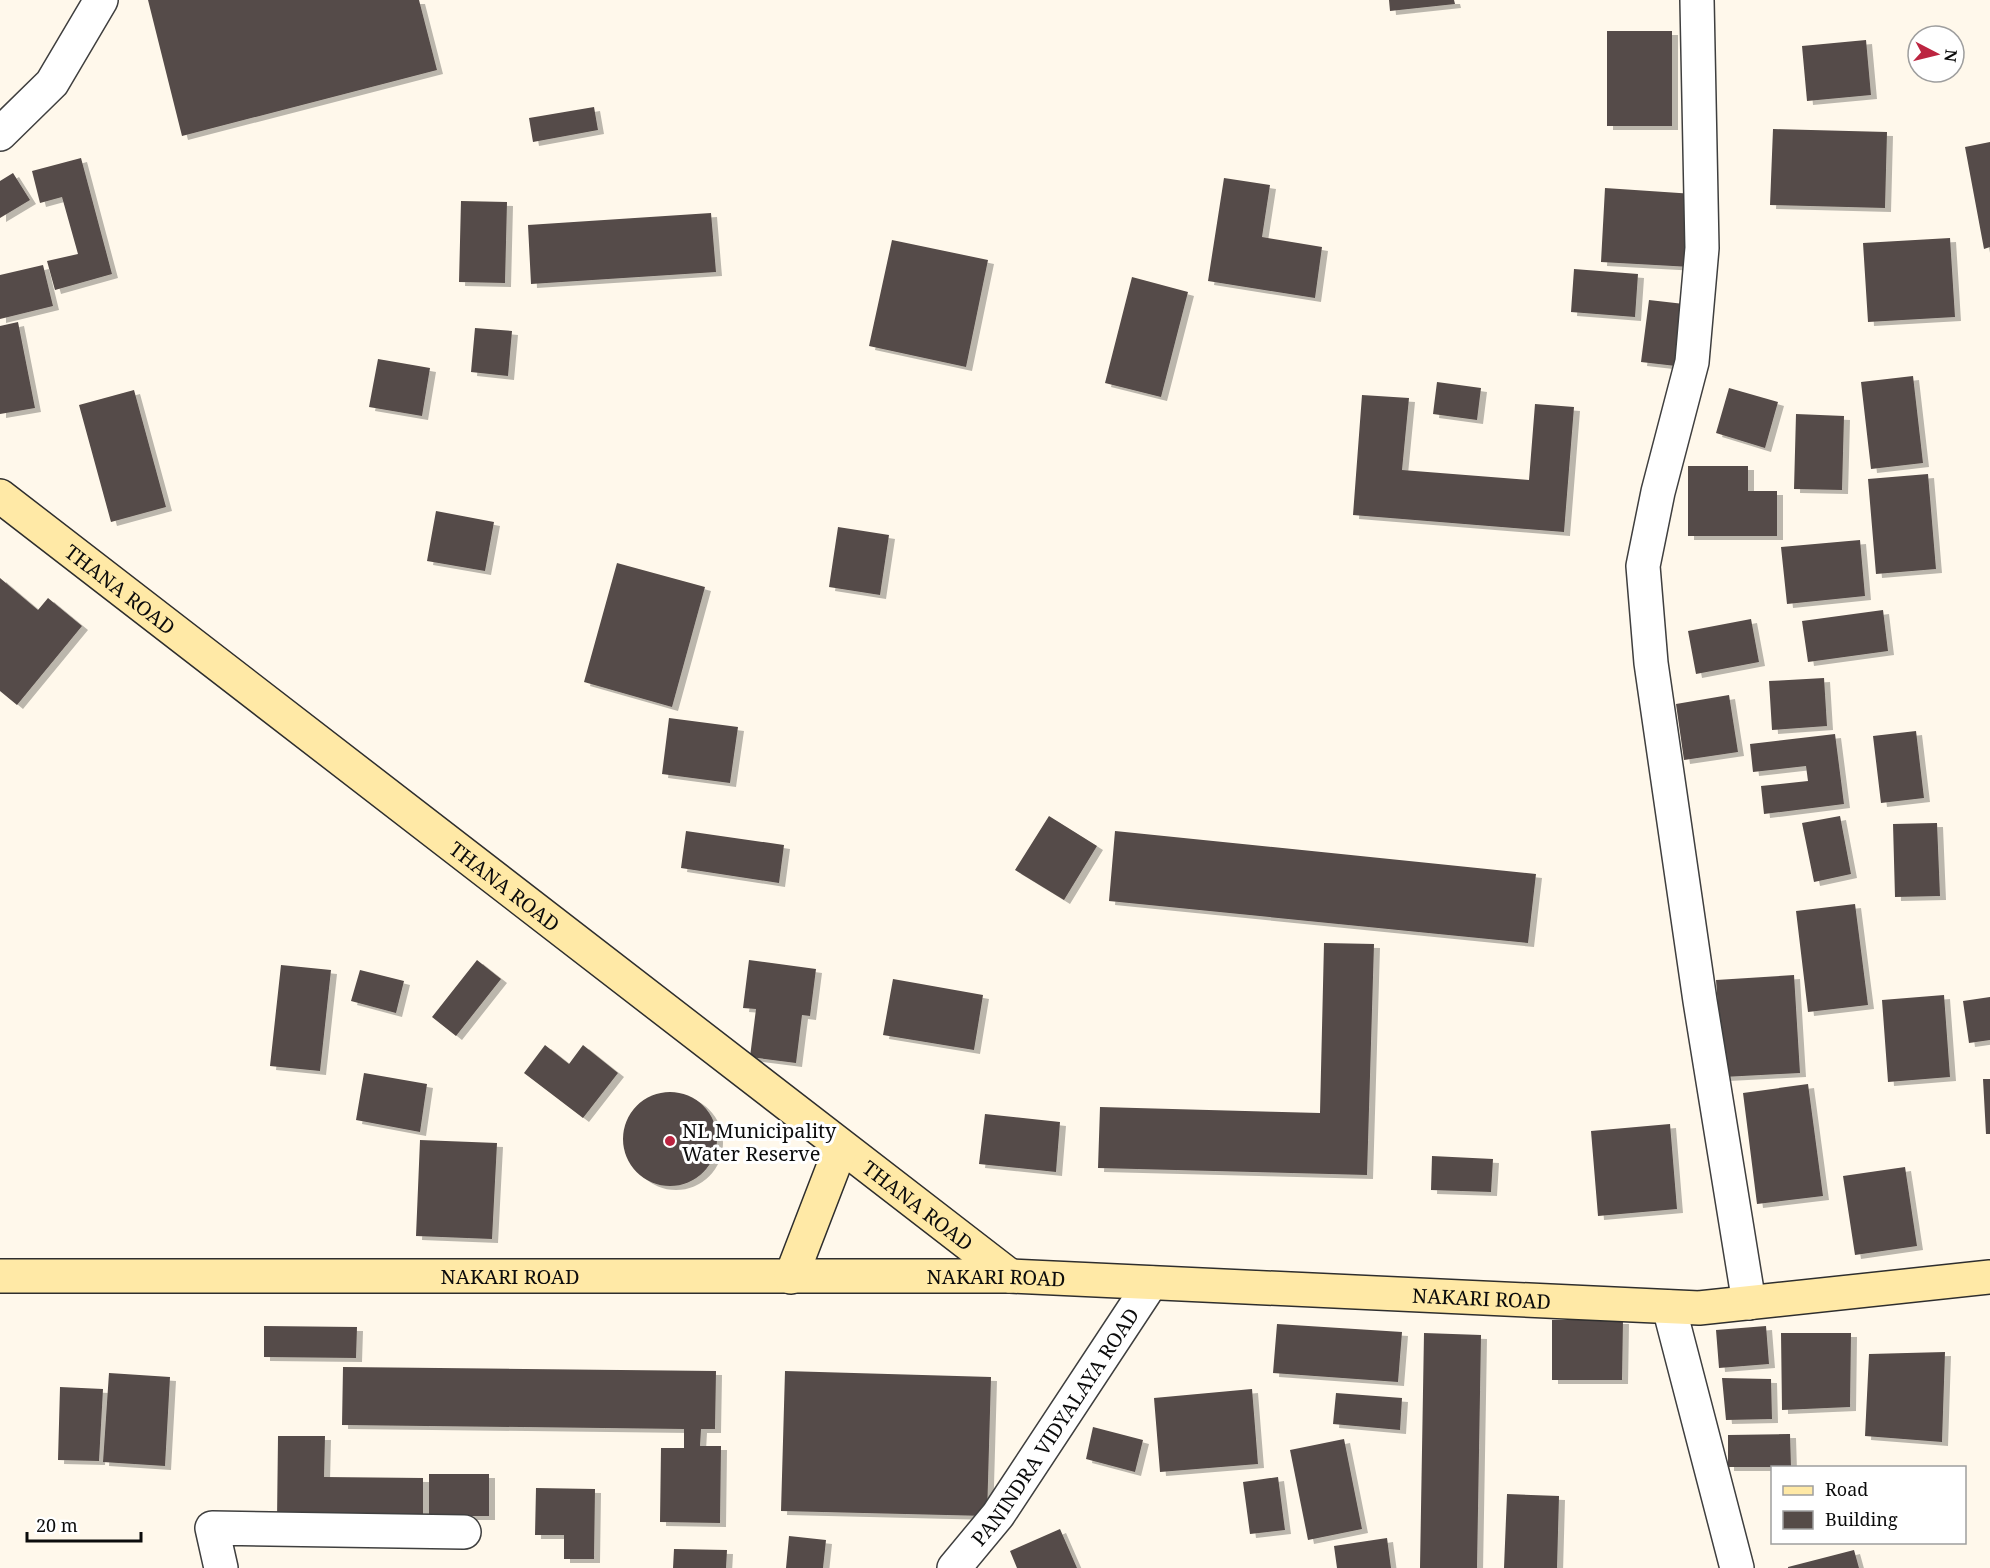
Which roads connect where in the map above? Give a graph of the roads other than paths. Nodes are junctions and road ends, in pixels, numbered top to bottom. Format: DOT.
graph roads {
  1 [pos="101,0"];
  2 [pos="1697,0"];
  3 [pos="0,134"];
  4 [pos="0,495"];
  5 [pos="841,1147"];
  6 [pos="0,1276"];
  7 [pos="1010,1276"];
  8 [pos="791,1277"];
  9 [pos="1990,1277"];
  10 [pos="1151,1283"];
  11 [pos="1749,1303"];
  12 [pos="1669,1307"];
  13 [pos="464,1532"];
  14 [pos="221,1568"];
  15 [pos="954,1568"];
  16 [pos="1737,1568"];
  1 -- 3 [label="street"];
  2 -- 11 [label="street"];
  4 -- 5 [label="street, THANA ROAD"];
  5 -- 7 [label="street, THANA ROAD"];
  5 -- 8 [label="street"];
  6 -- 8 [label="street, NAKARI ROAD"];
  7 -- 8 [label="street, NAKARI ROAD"];
  7 -- 10 [label="street, NAKARI ROAD"];
  9 -- 11 [label="street, NAKARI ROAD"];
  10 -- 12 [label="street, NAKARI ROAD"];
  10 -- 15 [label="street, PANINDRA VIDYALAYA ROAD"];
  11 -- 12 [label="street, NAKARI ROAD"];
  12 -- 16 [label="street"];
  13 -- 14 [label="street"];
}
